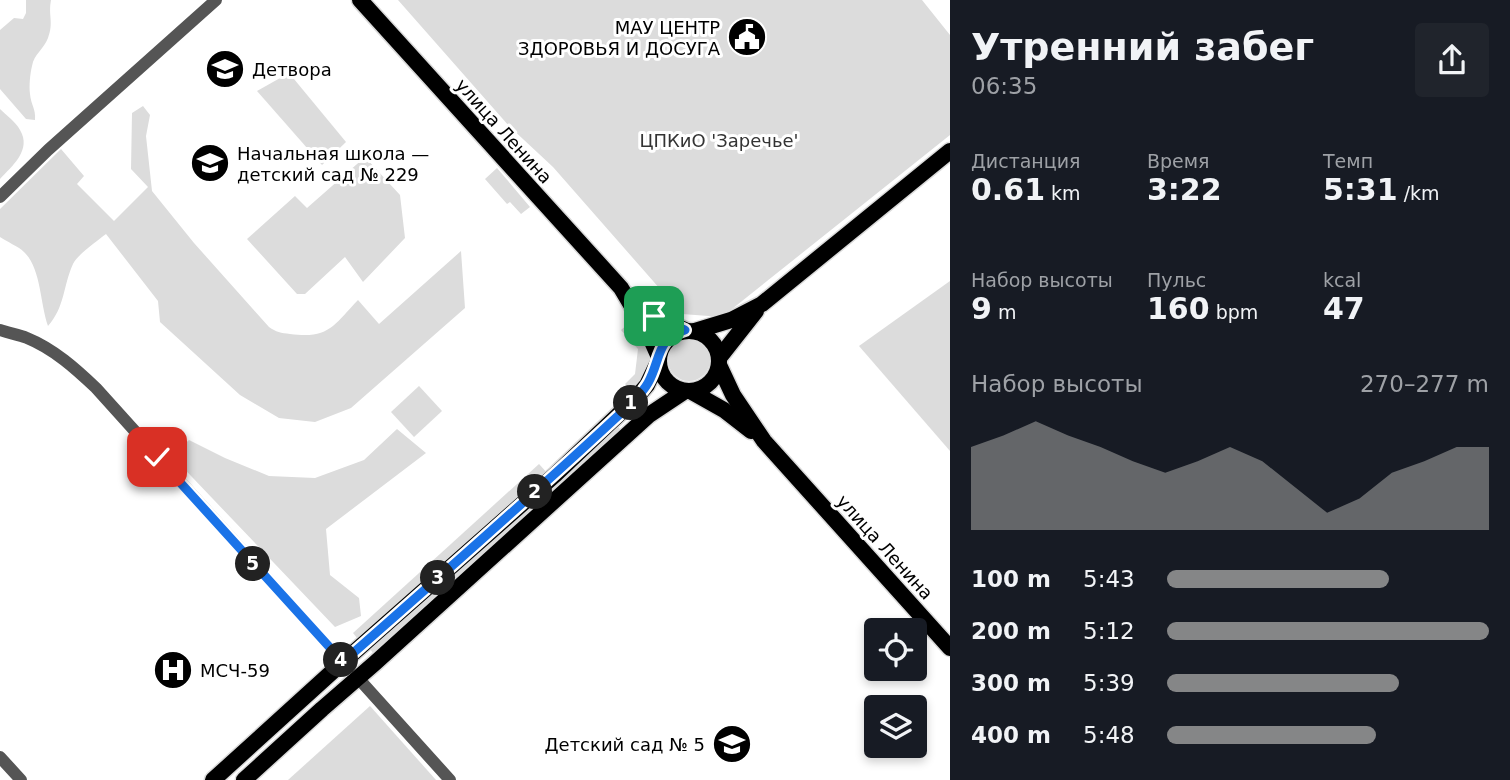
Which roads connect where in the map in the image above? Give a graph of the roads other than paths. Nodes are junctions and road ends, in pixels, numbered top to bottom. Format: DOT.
graph roads {
  1 [pos="216,0"];
  2 [pos="360,0"];
  3 [pos="950,151"];
  4 [pos="0,197"];
  5 [pos="621,288"];
  6 [pos="762,304"];
  7 [pos="0,330"];
  8 [pos="690,331"];
  9 [pos="658,358"];
  10 [pos="719,362"];
  11 [pos="688,391"];
  12 [pos="764,441"];
  13 [pos="950,648"];
  14 [pos="343,662"];
  15 [pos="358,678"];
  16 [pos="0,757"];
  17 [pos="21,780"];
  18 [pos="214,780"];
  19 [pos="244,780"];
  20 [pos="450,780"];
  1 -- 4 [label="street"];
  2 -- 5 [label="main road, улица Ленина"];
  3 -- 6 [label="main road"];
  5 -- 8 [label="main road, улица Ленина"];
  5 -- 9 [label="main road, улица Ленина"];
  6 -- 8 [label="main road"];
  6 -- 10 [label="main road"];
  7 -- 14 [label="street"];
  8 -- 9 [label="main road"];
  8 -- 10 [label="main road"];
  9 -- 11 [label="main road"];
  9 -- 14 [label="main road"];
  10 -- 11 [label="main road"];
  10 -- 12 [label="main road, улица Ленина"];
  11 -- 12 [label="main road, улица Ленина"];
  11 -- 15 [label="main road"];
  12 -- 13 [label="main road, улица Ленина"];
  14 -- 15 [label="main road"];
  14 -- 18 [label="main road"];
  15 -- 19 [label="main road"];
  15 -- 20 [label="street"];
  16 -- 17 [label="street"];
}
